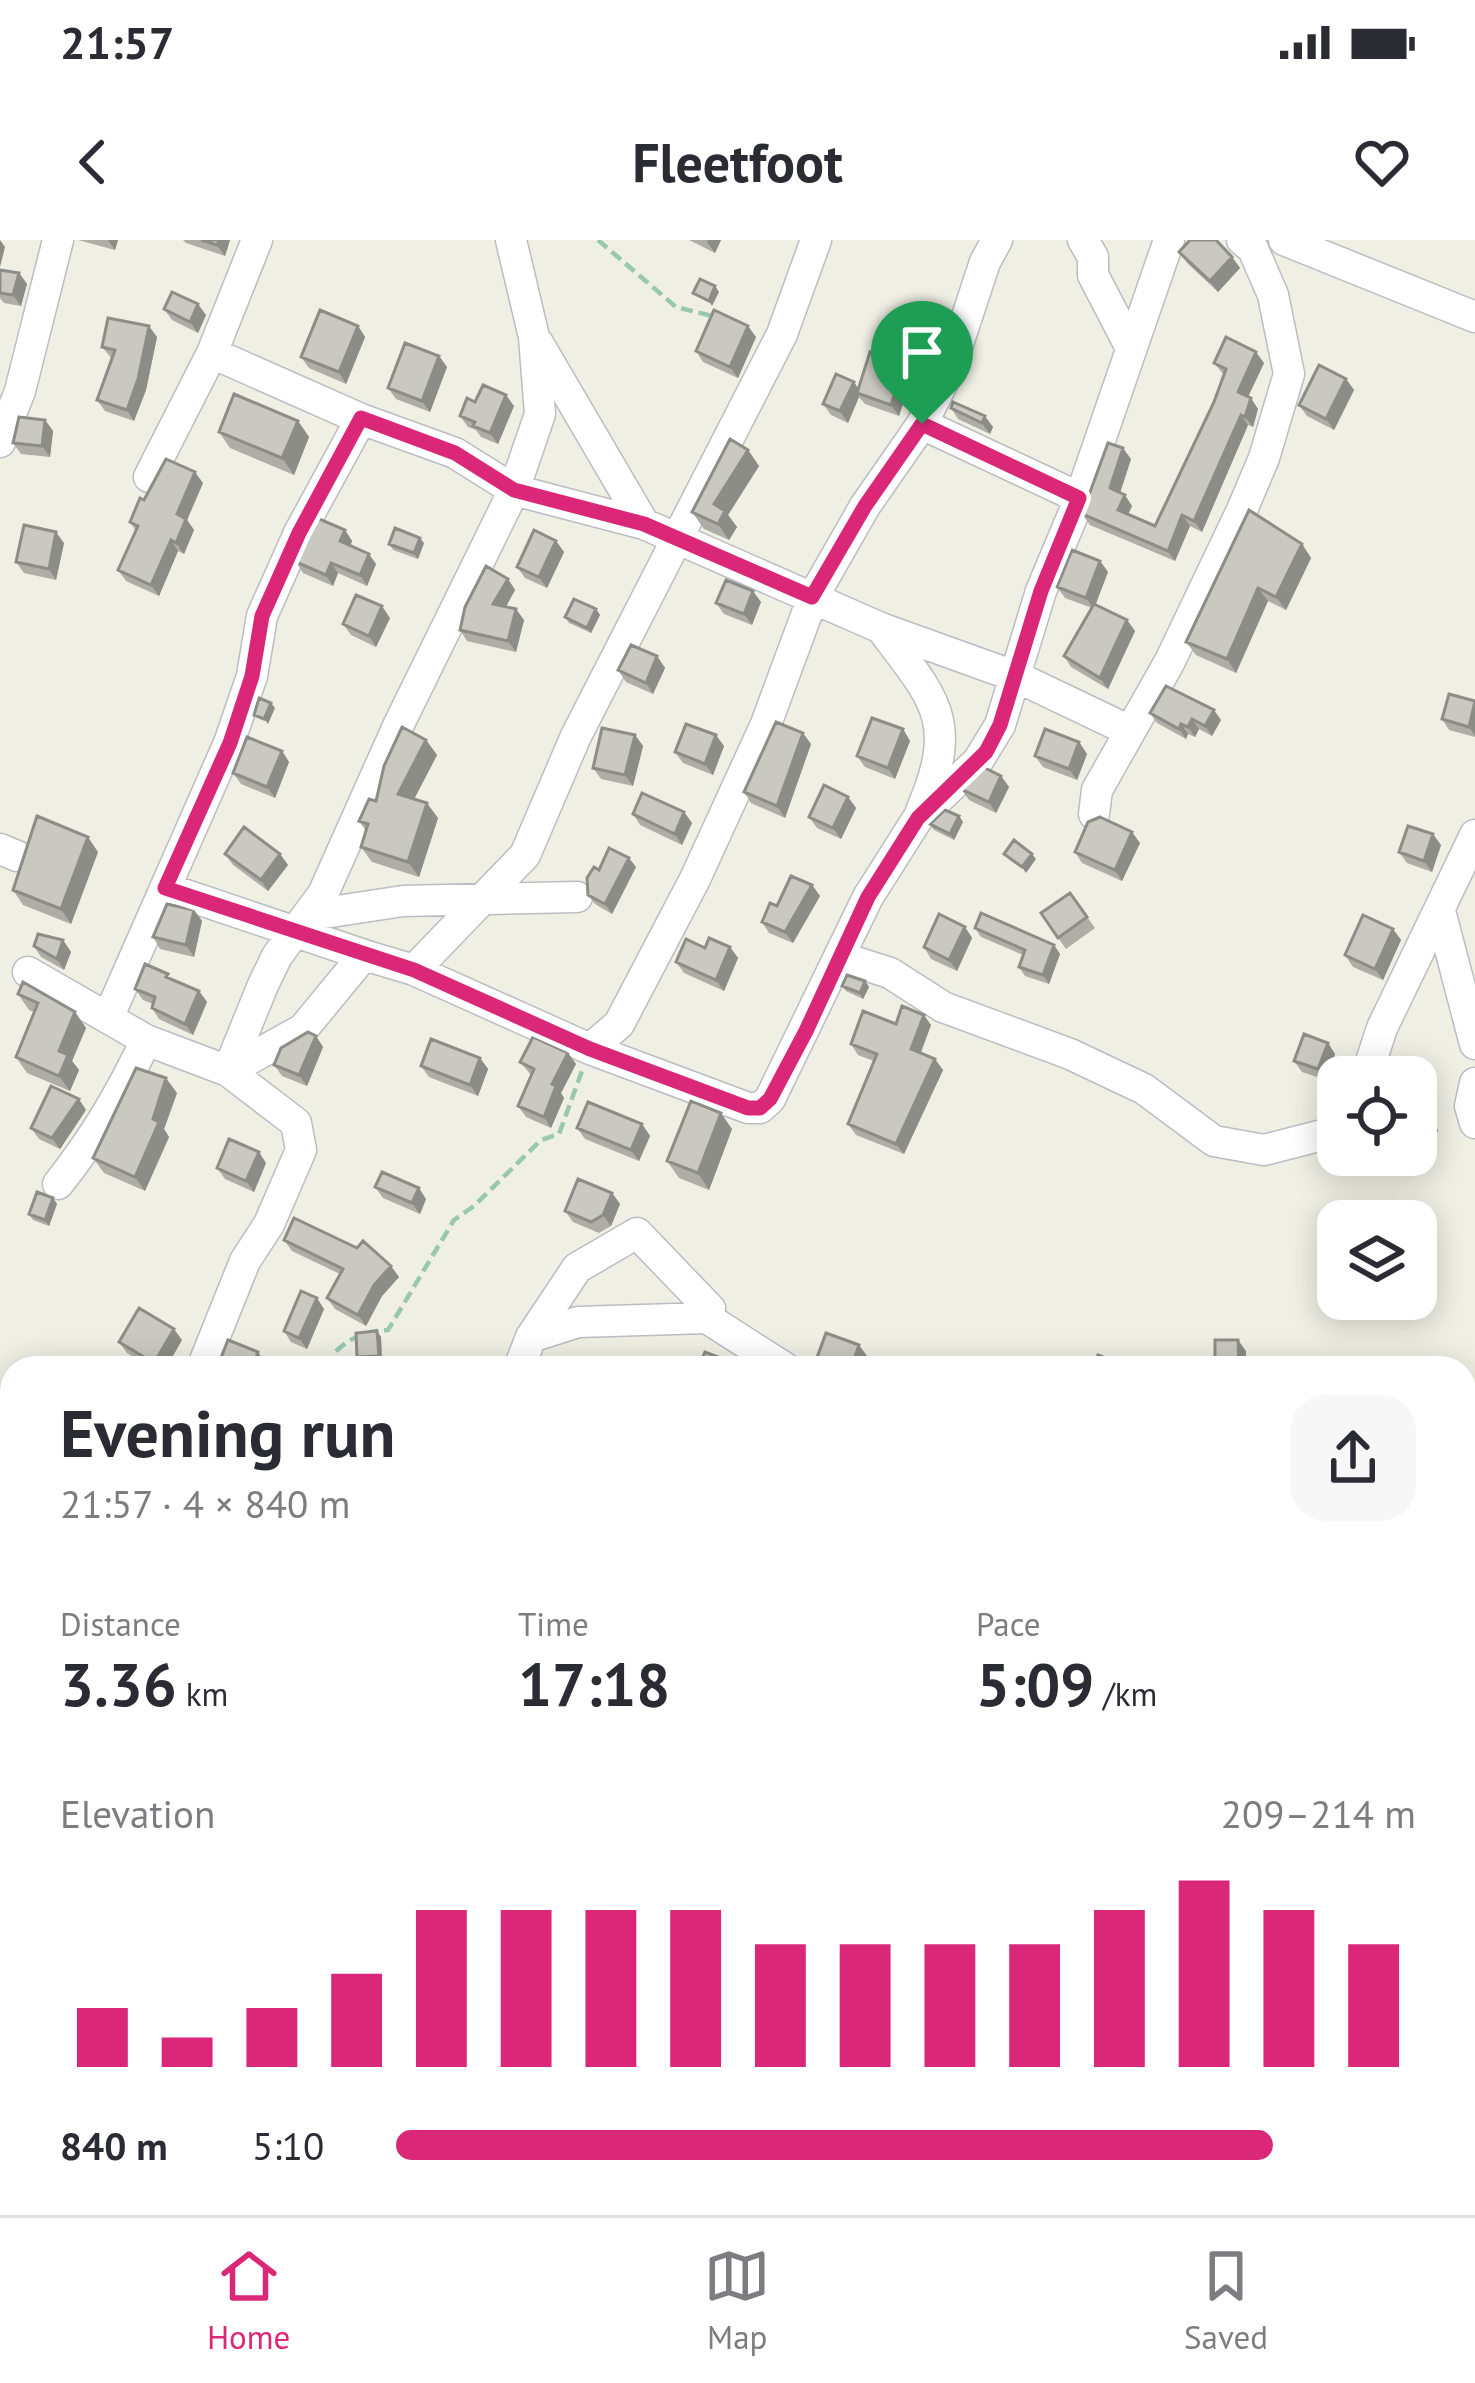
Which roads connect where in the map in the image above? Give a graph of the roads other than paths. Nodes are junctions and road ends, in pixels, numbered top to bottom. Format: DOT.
graph roads {
  1 [pos="58,240"];
  2 [pos="257,240"];
  3 [pos="512,240"];
  4 [pos="816,240"];
  5 [pos="997,240"];
  6 [pos="1083,240"];
  7 [pos="1169,240"];
  8 [pos="1242,240"];
  9 [pos="1284,240"];
  10 [pos="1475,317"];
  11 [pos="534,337"];
  12 [pos="1130,346"];
  13 [pos="212,353"];
  14 [pos="361,418"];
  15 [pos="922,424"];
  16 [pos="0,442"];
  17 [pos="149,477"];
  18 [pos="514,490"];
  19 [pos="1079,498"];
  20 [pos="644,524"];
  21 [pos="677,541"];
  22 [pos="812,597"];
  23 [pos="881,628"];
  24 [pos="987,667"];
  25 [pos="1017,677"];
  26 [pos="926,689"];
  27 [pos="1130,731"];
  28 [pos="1094,814"];
  29 [pos="918,818"];
  30 [pos="1475,835"];
  31 [pos="165,888"];
  32 [pos="484,898"];
  33 [pos="577,898"];
  34 [pos="1440,911"];
  35 [pos="303,922"];
  36 [pos="364,955"];
  37 [pos="840,957"];
  38 [pos="414,970"];
  39 [pos="28,972"];
  40 [pos="109,1018"];
  41 [pos="146,1040"];
  42 [pos="1475,1045"];
  43 [pos="590,1049"];
  44 [pos="1373,1056"];
  45 [pos="228,1071"];
  46 [pos="1317,1136"];
  47 [pos="58,1184"];
  48 [pos="707,1318"];
  49 [pos="531,1337"];
  50 [pos="207,1356"];
  51 [pos="524,1356"];
  52 [pos="766,1356"];
  1 -- 16 [label="street"];
  2 -- 13 [label="street"];
  3 -- 11 [label="street"];
  4 -- 21 [label="street"];
  5 -- 15 [label="street"];
  6 -- 12 [label="street"];
  7 -- 12 [label="street"];
  8 -- 27 [label="street"];
  9 -- 10 [label="street"];
  11 -- 18 [label="street"];
  11 -- 20 [label="street"];
  12 -- 19 [label="street"];
  13 -- 14 [label="street"];
  13 -- 17 [label="street"];
  14 -- 18 [label="street"];
  14 -- 31 [label="street"];
  15 -- 19 [label="street"];
  15 -- 22 [label="street"];
  18 -- 20 [label="street"];
  18 -- 35 [label="street"];
  19 -- 25 [label="street"];
  20 -- 21 [label="street"];
  21 -- 22 [label="street"];
  21 -- 32 [label="street"];
  22 -- 23 [label="street"];
  22 -- 43 [label="street"];
  23 -- 24 [label="street"];
  23 -- 26 [label="street"];
  24 -- 25 [label="street"];
  24 -- 26 [label="street"];
  25 -- 27 [label="street"];
  25 -- 29 [label="street"];
  26 -- 29 [label="street"];
  27 -- 28 [label="street"];
  29 -- 37 [label="street"];
  30 -- 34 [label="street"];
  31 -- 35 [label="street"];
  31 -- 40 [label="street"];
  32 -- 33 [label="street"];
  32 -- 35 [label="street"];
  32 -- 38 [label="street"];
  34 -- 42 [label="street"];
  34 -- 44 [label="street"];
  35 -- 36 [label="street"];
  35 -- 45 [label="street"];
  36 -- 38 [label="street"];
  36 -- 45 [label="street"];
  37 -- 43 [label="street"];
  37 -- 46 [label="street"];
  38 -- 43 [label="street"];
  39 -- 40 [label="street"];
  40 -- 41 [label="street"];
  41 -- 45 [label="street"];
  41 -- 47 [label="street"];
  45 -- 50 [label="street"];
  48 -- 49 [label="street"];
  48 -- 49 [label="street"];
  48 -- 52 [label="street"];
  49 -- 51 [label="street"];
}
